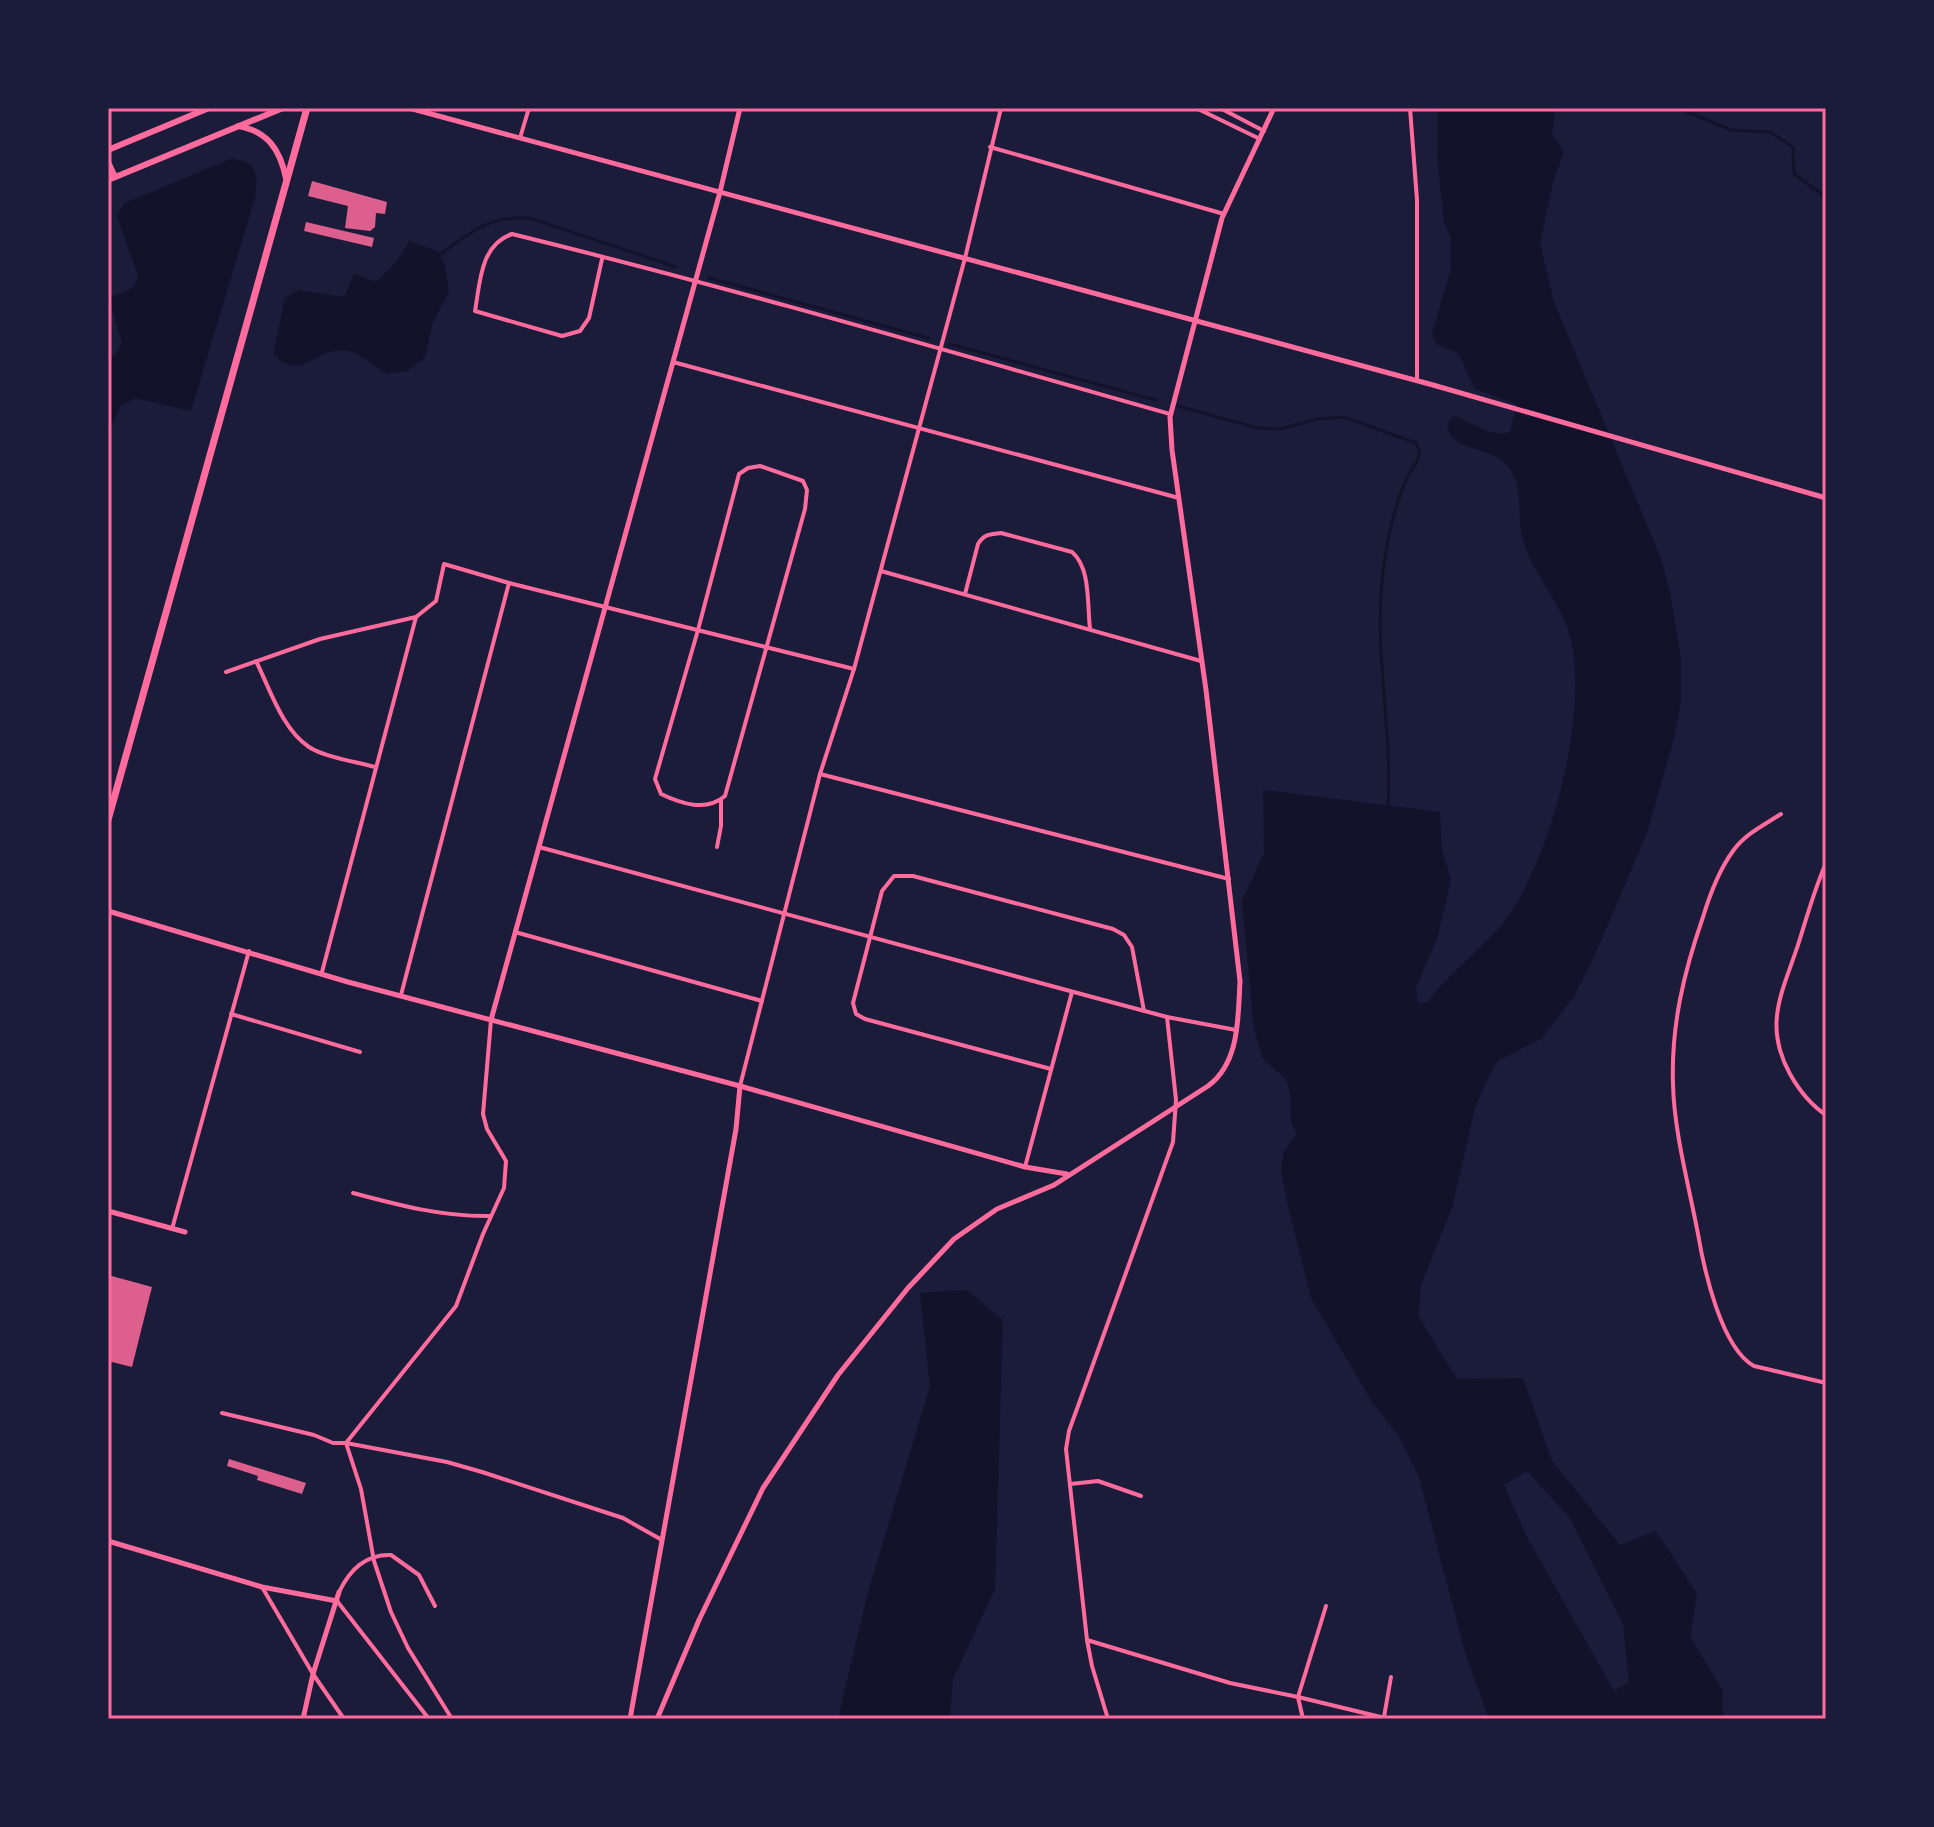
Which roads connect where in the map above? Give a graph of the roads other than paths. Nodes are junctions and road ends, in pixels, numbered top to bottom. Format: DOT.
graph roads {
  1 [pos="209,108"];
  2 [pos="283,108"];
  3 [pos="307,108"];
  4 [pos="409,108"];
  5 [pos="529,108"];
  6 [pos="740,108"];
  7 [pos="1001,108"];
  8 [pos="1196,108"];
  9 [pos="1220,108"];
  10 [pos="1274,108"];
  11 [pos="1410,108"];
  12 [pos="238,126"];
  13 [pos="1264,131"];
  14 [pos="520,138"];
  15 [pos="1260,139"];
  16 [pos="990,147"];
  17 [pos="108,150"];
  18 [pos="108,162"];
  19 [pos="112,178"];
  20 [pos="286,178"];
  21 [pos="720,192"];
  22 [pos="1224,214"];
  23 [pos="965,258"];
  24 [pos="602,259"];
  25 [pos="694,283"];
  26 [pos="1194,320"];
  27 [pos="941,349"];
  28 [pos="673,362"];
  29 [pos="1417,380"];
  30 [pos="1170,414"];
  31 [pos="919,428"];
  32 [pos="1179,498"];
  33 [pos="1826,498"];
  34 [pos="881,571"];
  35 [pos="509,583"];
  36 [pos="965,594"];
  37 [pos="605,607"];
  38 [pos="416,617"];
  39 [pos="1090,628"];
  40 [pos="698,630"];
  41 [pos="766,647"];
  42 [pos="256,661"];
  43 [pos="1201,661"];
  44 [pos="854,669"];
  45 [pos="226,672"];
  46 [pos="375,767"];
  47 [pos="820,774"];
  48 [pos="721,800"];
  49 [pos="1781,814"];
  50 [pos="108,820"];
  51 [pos="539,847"];
  52 [pos="717,847"];
  53 [pos="1826,863"];
  54 [pos="1229,879"];
  55 [pos="108,911"];
  56 [pos="783,915"];
  57 [pos="515,932"];
  58 [pos="870,937"];
  59 [pos="249,951"];
  60 [pos="322,972"];
  61 [pos="1072,992"];
  62 [pos="401,995"];
  63 [pos="762,1001"];
  64 [pos="1144,1011"];
  65 [pos="231,1014"];
  66 [pos="1167,1017"];
  67 [pos="491,1020"];
  68 [pos="1236,1030"];
  69 [pos="360,1052"];
  70 [pos="1051,1069"];
  71 [pos="740,1086"];
  72 [pos="1176,1104"];
  73 [pos="1826,1115"];
  74 [pos="1025,1167"];
  75 [pos="1069,1174"];
  76 [pos="353,1193"];
  77 [pos="108,1211"];
  78 [pos="490,1216"];
  79 [pos="172,1229"];
  80 [pos="185,1232"];
  81 [pos="1826,1383"];
  82 [pos="222,1413"];
  83 [pos="346,1443"];
  84 [pos="1069,1484"];
  85 [pos="1141,1496"];
  86 [pos="662,1540"];
  87 [pos="108,1541"];
  88 [pos="372,1556"];
  89 [pos="262,1587"];
  90 [pos="339,1592"];
  91 [pos="337,1601"];
  92 [pos="435,1606"];
  93 [pos="1326,1606"];
  94 [pos="1087,1640"];
  95 [pos="313,1674"];
  96 [pos="1391,1677"];
  97 [pos="1298,1697"];
  98 [pos="1386,1718"];
  99 [pos="303,1719"];
  100 [pos="344,1719"];
  101 [pos="429,1719"];
  102 [pos="452,1719"];
  103 [pos="630,1719"];
  104 [pos="657,1719"];
  105 [pos="1108,1719"];
  106 [pos="1303,1719"];
  1 -- 17 [label="main road"];
  2 -- 12 [label="main road"];
  3 -- 20 [label="main road"];
  4 -- 14 [label="street"];
  5 -- 14 [label="street"];
  6 -- 21 [label="street"];
  7 -- 16 [label="street"];
  8 -- 15 [label="street"];
  9 -- 13 [label="street"];
  10 -- 13 [label="street"];
  11 -- 29 [label="street"];
  12 -- 19 [label="main road"];
  12 -- 20 [label="main road"];
  13 -- 15 [label="street"];
  14 -- 21 [label="street"];
  15 -- 22 [label="street"];
  16 -- 22 [label="street"];
  16 -- 23 [label="street"];
  18 -- 19 [label="main road"];
  20 -- 50 [label="main road"];
  21 -- 23 [label="street"];
  21 -- 25 [label="street"];
  22 -- 26 [label="street"];
  23 -- 26 [label="street"];
  23 -- 27 [label="street"];
  24 -- 24 [label="street"];
  24 -- 25 [label="street"];
  25 -- 27 [label="street"];
  25 -- 28 [label="street"];
  26 -- 29 [label="street"];
  26 -- 30 [label="street"];
  27 -- 30 [label="street"];
  27 -- 31 [label="street"];
  28 -- 31 [label="street"];
  28 -- 37 [label="street"];
  29 -- 33 [label="street"];
  30 -- 32 [label="street"];
  31 -- 32 [label="street"];
  31 -- 34 [label="street"];
  32 -- 43 [label="street"];
  34 -- 36 [label="street"];
  34 -- 44 [label="street"];
  35 -- 37 [label="street"];
  35 -- 38 [label="street"];
  35 -- 62 [label="street"];
  36 -- 39 [label="street"];
  36 -- 39 [label="street"];
  37 -- 40 [label="street"];
  37 -- 51 [label="street"];
  38 -- 42 [label="street"];
  38 -- 46 [label="street"];
  39 -- 43 [label="street"];
  40 -- 41 [label="street"];
  40 -- 41 [label="street"];
  40 -- 48 [label="street"];
  41 -- 44 [label="street"];
  41 -- 48 [label="street"];
  42 -- 45 [label="street"];
  42 -- 46 [label="street"];
  43 -- 54 [label="street"];
  44 -- 47 [label="street"];
  46 -- 60 [label="street"];
  47 -- 54 [label="street"];
  47 -- 56 [label="street"];
  48 -- 52 [label="street"];
  49 -- 81 [label="street"];
  51 -- 56 [label="street"];
  51 -- 57 [label="street"];
  53 -- 73 [label="street"];
  54 -- 68 [label="street"];
  55 -- 59 [label="street"];
  56 -- 58 [label="street"];
  56 -- 63 [label="street"];
  57 -- 63 [label="street"];
  57 -- 67 [label="street"];
  58 -- 61 [label="street"];
  58 -- 64 [label="street"];
  58 -- 70 [label="street"];
  59 -- 60 [label="street"];
  59 -- 65 [label="street"];
  60 -- 62 [label="street"];
  61 -- 64 [label="street"];
  61 -- 70 [label="street"];
  62 -- 67 [label="street"];
  63 -- 71 [label="street"];
  64 -- 66 [label="street"];
  65 -- 69 [label="street"];
  65 -- 79 [label="street"];
  66 -- 68 [label="street"];
  66 -- 72 [label="street"];
  67 -- 71 [label="street"];
  67 -- 78 [label="street"];
  68 -- 72 [label="street"];
  70 -- 74 [label="street"];
  71 -- 74 [label="street"];
  71 -- 86 [label="street"];
  72 -- 75 [label="street"];
  72 -- 84 [label="street"];
  74 -- 75 [label="street"];
  75 -- 104 [label="street"];
  76 -- 78 [label="street"];
  77 -- 79 [label="street"];
  78 -- 83 [label="street"];
  79 -- 80 [label="street"];
  82 -- 83 [label="street"];
  83 -- 86 [label="street"];
  83 -- 88 [label="street"];
  84 -- 85 [label="street"];
  84 -- 94 [label="street"];
  86 -- 103 [label="street"];
  87 -- 89 [label="street"];
  88 -- 90 [label="street"];
  88 -- 92 [label="street"];
  88 -- 102 [label="street"];
  89 -- 91 [label="street"];
  89 -- 95 [label="street"];
  90 -- 91 [label="street"];
  91 -- 95 [label="street"];
  91 -- 101 [label="street"];
  93 -- 97 [label="street"];
  94 -- 97 [label="street"];
  94 -- 105 [label="street"];
  95 -- 99 [label="street"];
  95 -- 100 [label="street"];
  96 -- 98 [label="street"];
  97 -- 98 [label="street"];
  97 -- 106 [label="street"];
}
